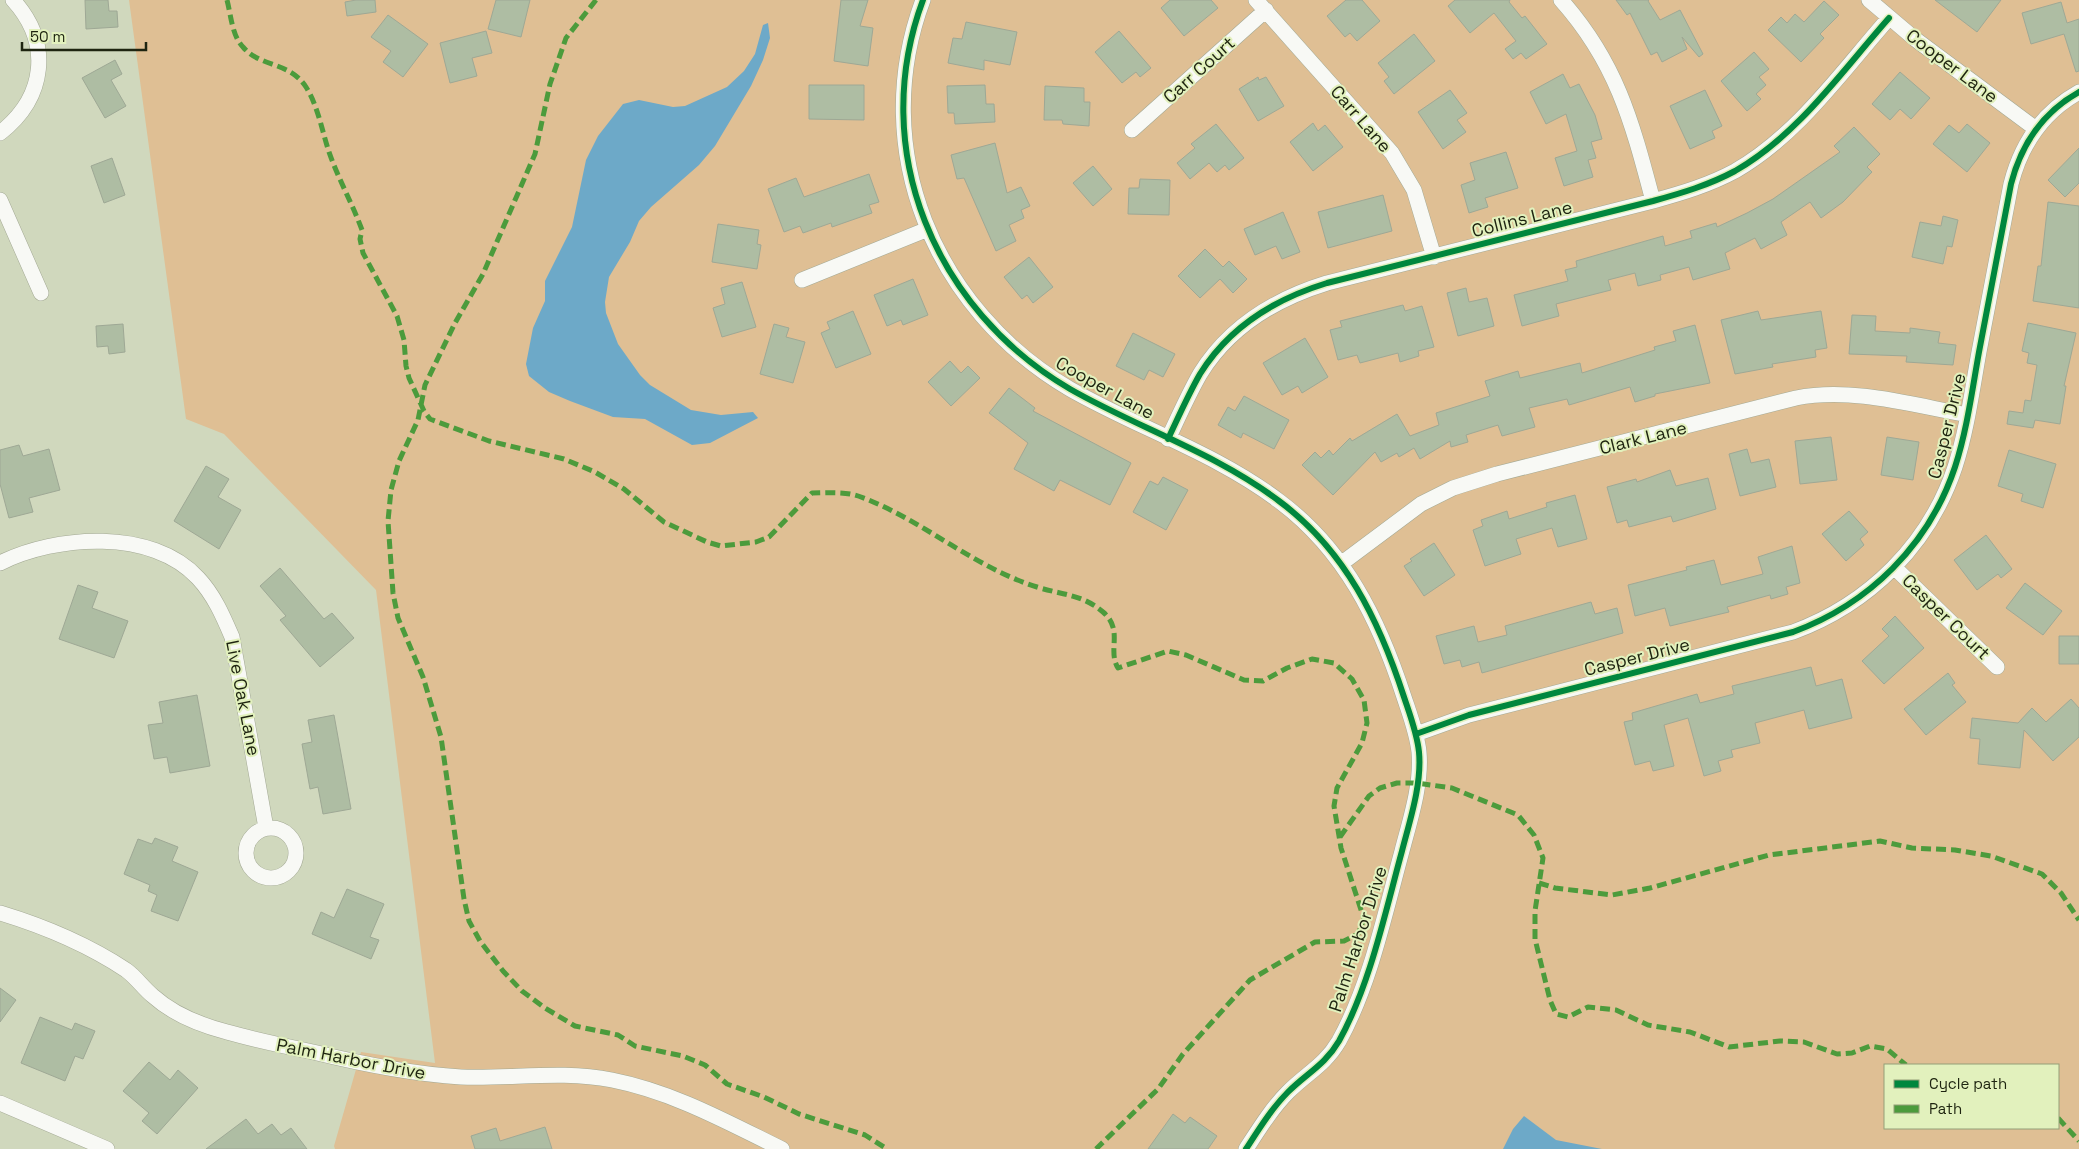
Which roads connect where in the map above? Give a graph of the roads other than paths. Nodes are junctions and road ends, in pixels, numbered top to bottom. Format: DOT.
graph roads {
  1 [pos="923,0"];
  2 [pos="1561,0"];
  3 [pos="1870,0"];
  4 [pos="18,2"];
  5 [pos="1261,5"];
  6 [pos="1889,18"];
  7 [pos="2079,92"];
  8 [pos="2036,129"];
  9 [pos="1132,130"];
  10 [pos="0,133"];
  11 [pos="0,200"];
  12 [pos="1653,201"];
  13 [pos="928,229"];
  14 [pos="1434,257"];
  15 [pos="802,280"];
  16 [pos="41,293"];
  17 [pos="1968,415"];
  18 [pos="1168,439"];
  19 [pos="0,563"];
  20 [pos="1342,563"];
  21 [pos="1894,567"];
  22 [pos="1997,667"];
  23 [pos="1416,734"];
  24 [pos="266,828"];
  25 [pos="0,913"];
  26 [pos="0,1104"];
  27 [pos="107,1149"];
  28 [pos="782,1149"];
  29 [pos="1246,1149"];
  1 -- 13 [label="street, Cooper Lane"];
  2 -- 12 [label="street"];
  3 -- 6 [label="street, Cooper Lane"];
  4 -- 10 [label="street"];
  5 -- 9 [label="street, Carr Court"];
  5 -- 14 [label="street, Carr Lane"];
  6 -- 8 [label="street, Cooper Lane"];
  6 -- 12 [label="street, Collins Lane"];
  7 -- 8 [label="street, Casper Drive"];
  8 -- 17 [label="street, Casper Drive"];
  11 -- 16 [label="street"];
  12 -- 14 [label="street, Collins Lane"];
  13 -- 15 [label="street"];
  13 -- 18 [label="street, Cooper Lane"];
  14 -- 18 [label="street, Collins Lane"];
  17 -- 20 [label="street, Clark Lane"];
  17 -- 21 [label="street, Casper Drive"];
  18 -- 20 [label="street, Cooper Lane"];
  19 -- 24 [label="street, Live Oak Lane"];
  20 -- 23 [label="street, Cooper Lane"];
  21 -- 22 [label="street, Casper Court"];
  21 -- 23 [label="street, Casper Drive"];
  23 -- 29 [label="street, Palm Harbor Drive"];
  25 -- 28 [label="street, Palm Harbor Drive"];
  26 -- 27 [label="street"];
}
